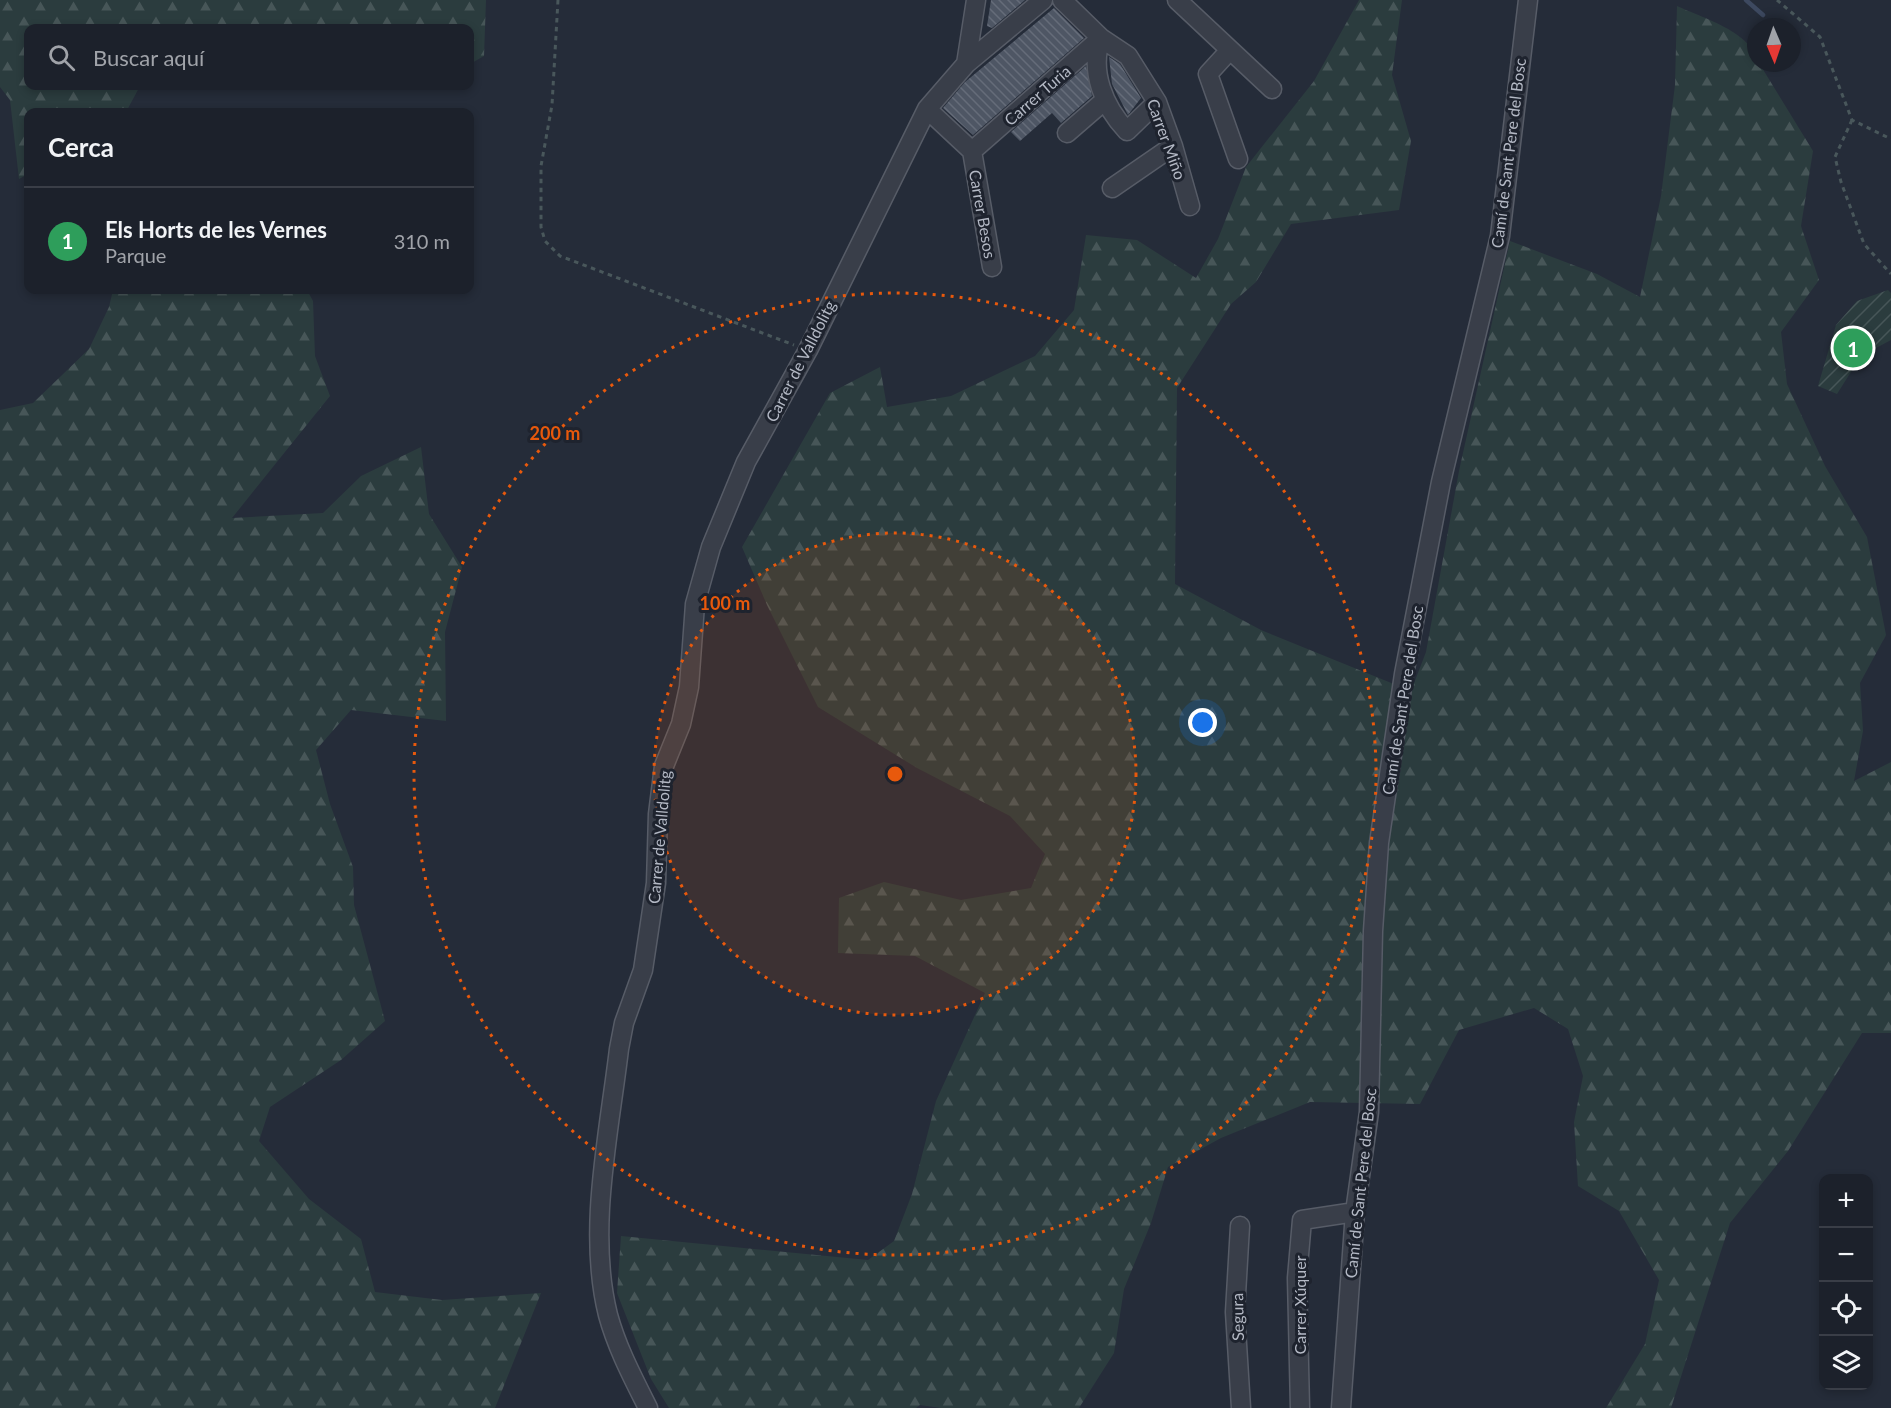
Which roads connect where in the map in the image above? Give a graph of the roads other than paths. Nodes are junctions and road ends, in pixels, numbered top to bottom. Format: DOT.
graph roads {
  1 [pos="976,0"];
  2 [pos="1043,0"];
  3 [pos="1062,0"];
  4 [pos="1177,0"];
  5 [pos="1528,0"];
  6 [pos="1101,38"];
  7 [pos="1230,50"];
  8 [pos="966,64"];
  9 [pos="1272,89"];
  10 [pos="1104,101"];
  11 [pos="1156,102"];
  12 [pos="927,109"];
  13 [pos="1067,133"];
  14 [pos="1173,146"];
  15 [pos="972,151"];
  16 [pos="1238,159"];
  17 [pos="1112,188"];
  18 [pos="1190,206"];
  19 [pos="992,267"];
  20 [pos="1355,1212"];
  21 [pos="1240,1226"];
  22 [pos="648,1408"];
  23 [pos="1242,1408"];
  24 [pos="1300,1408"];
  25 [pos="1341,1408"];
  1 -- 8 [label="street"];
  2 -- 8 [label="street, Carrer de Valldolitg"];
  3 -- 6 [label="street, Carrer Miño"];
  4 -- 7 [label="street"];
  5 -- 20 [label="street, Camí de Sant Pere del Bosc"];
  6 -- 10 [label="street"];
  6 -- 11 [label="street, Carrer Miño"];
  6 -- 15 [label="street, Carrer Turia"];
  7 -- 9 [label="street"];
  7 -- 16 [label="street"];
  8 -- 12 [label="street, Carrer de Valldolitg"];
  10 -- 11 [label="street"];
  10 -- 13 [label="street"];
  11 -- 14 [label="street, Carrer Miño"];
  12 -- 15 [label="street, Carrer Besos"];
  12 -- 22 [label="street, Carrer de Valldolitg"];
  14 -- 17 [label="street"];
  14 -- 18 [label="street, Carrer Miño"];
  15 -- 19 [label="street, Carrer Besos"];
  20 -- 24 [label="street, Carrer Xúquer"];
  20 -- 25 [label="street, Camí de Sant Pere del Bosc"];
  21 -- 23 [label="street, Segura"];
}
